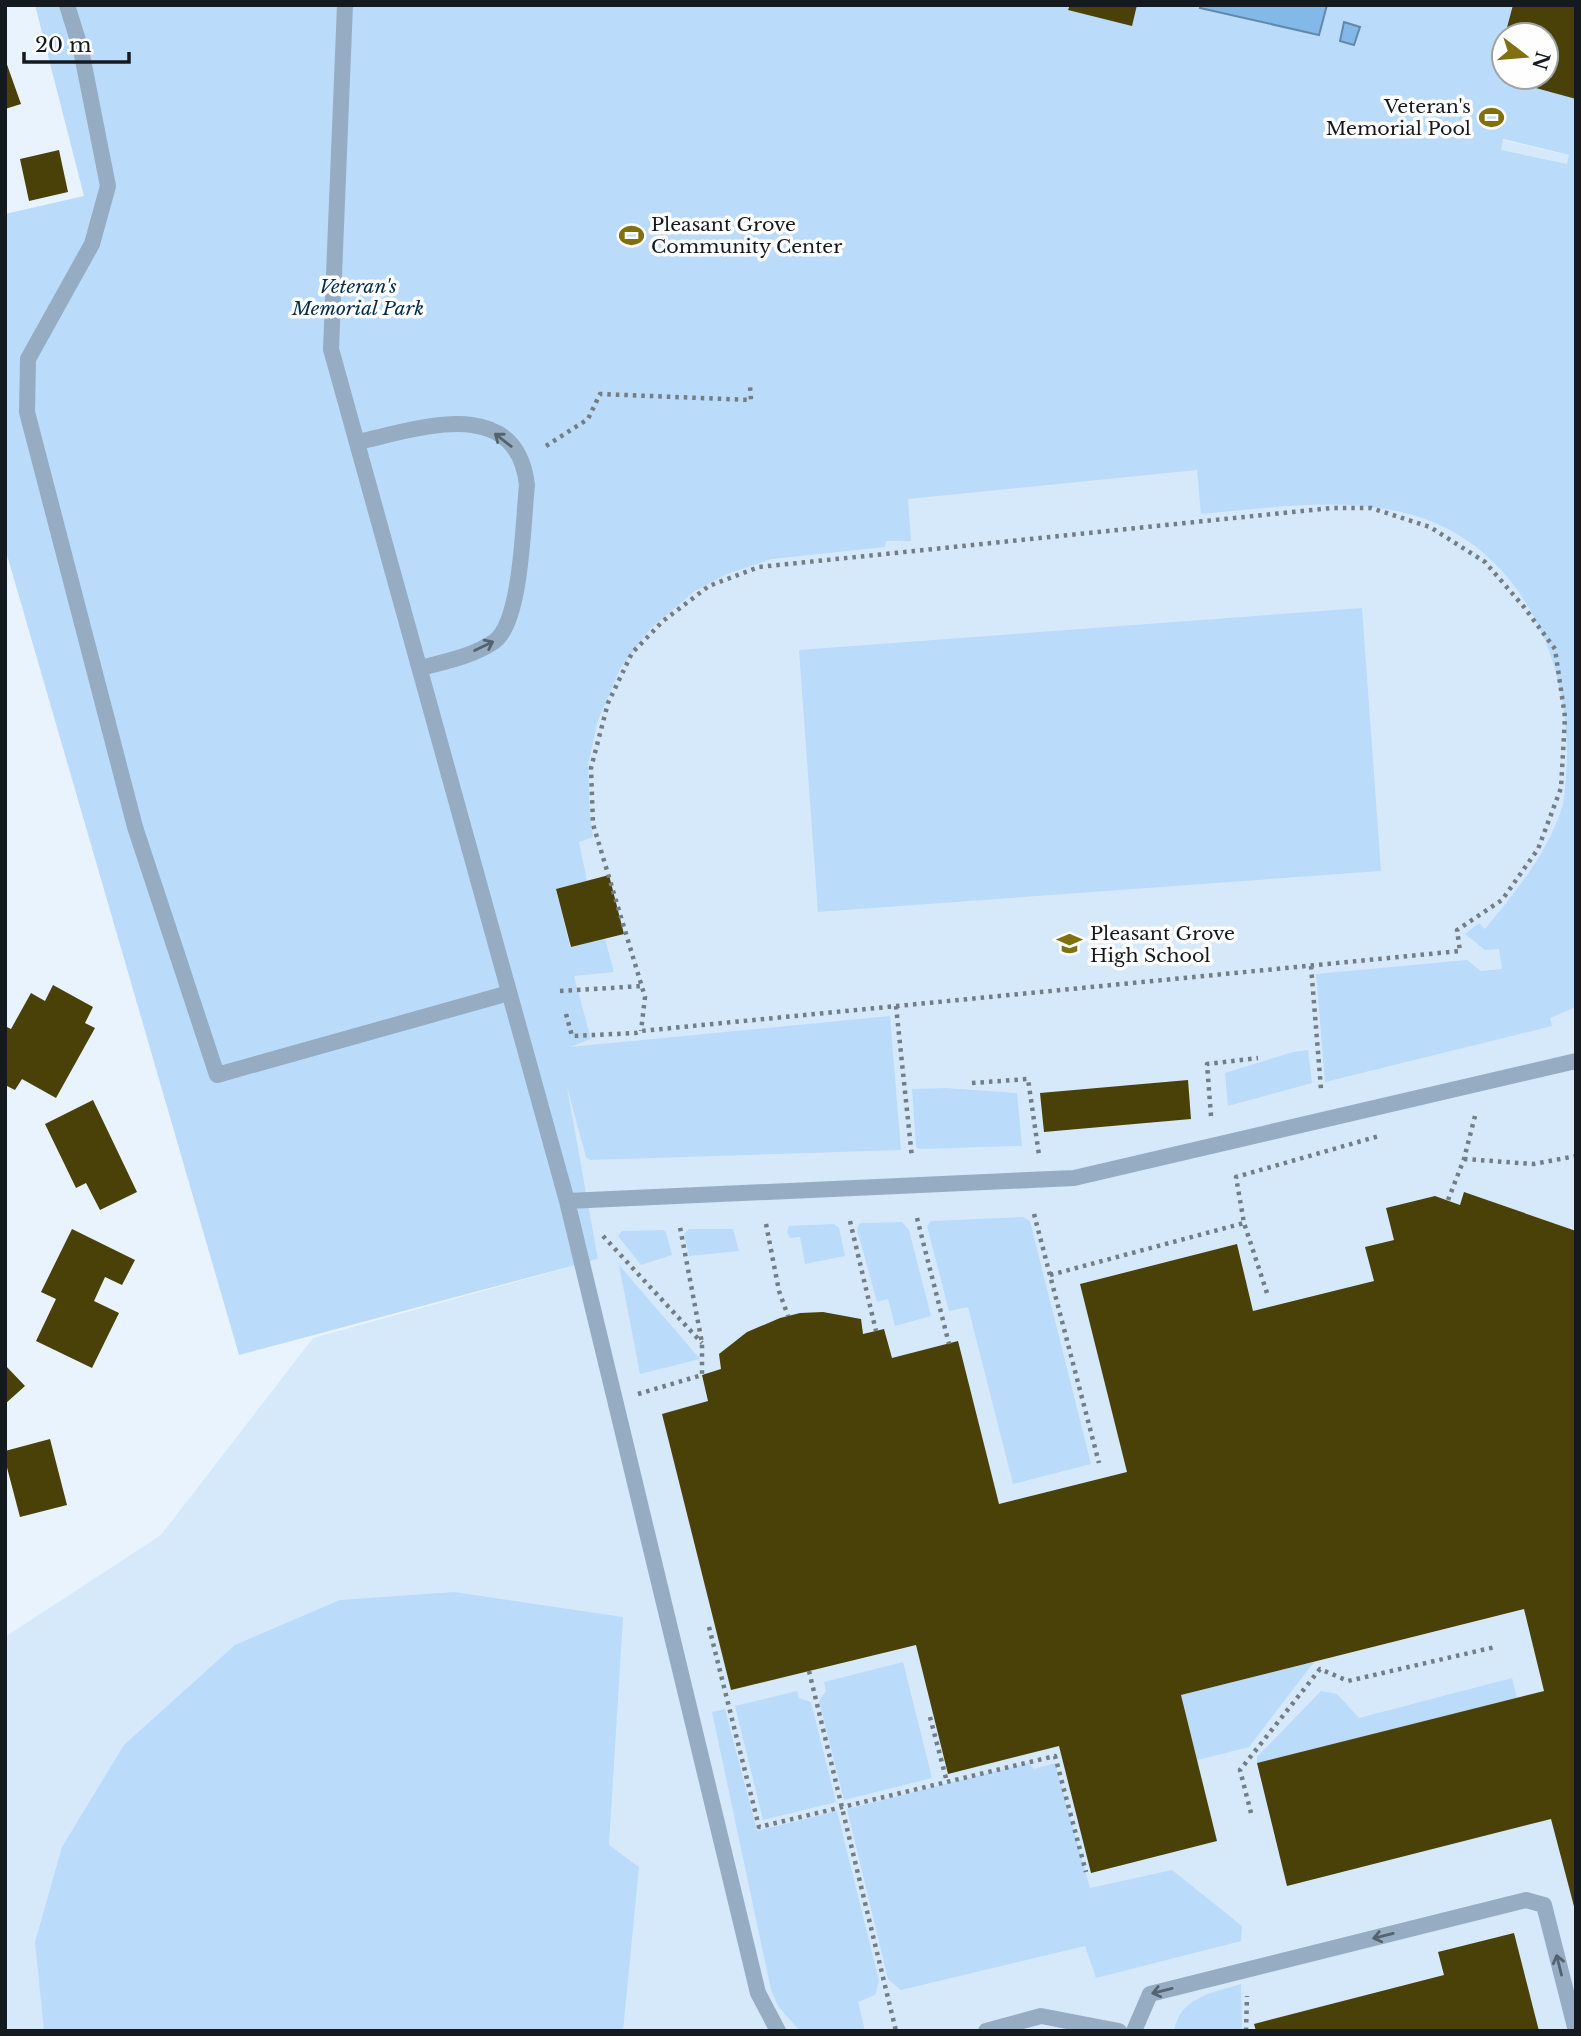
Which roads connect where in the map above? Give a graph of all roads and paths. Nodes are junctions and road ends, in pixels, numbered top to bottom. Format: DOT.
graph roads {
  1 [pos="67,5"];
  2 [pos="345,5"];
  3 [pos="750,386"];
  4 [pos="357,442"];
  5 [pos="546,446"];
  6 [pos="420,668"];
  7 [pos="1311,966"];
  8 [pos="642,986"];
  9 [pos="560,991"];
  10 [pos="509,993"];
  11 [pos="896,1006"];
  12 [pos="566,1014"];
  13 [pos="641,1031"];
  14 [pos="1258,1058"];
  15 [pos="1576,1061"];
  16 [pos="972,1083"];
  17 [pos="1321,1088"];
  18 [pos="1211,1116"];
  19 [pos="1475,1116"];
  20 [pos="1385,1135"];
  21 [pos="1039,1156"];
  22 [pos="1576,1157"];
  23 [pos="912,1158"];
  24 [pos="1464,1159"];
  25 [pos="567,1200"];
  26 [pos="1448,1200"];
  27 [pos="1034,1214"];
  28 [pos="917,1218"];
  29 [pos="850,1221"];
  30 [pos="1244,1223"];
  31 [pos="766,1224"];
  32 [pos="680,1227"];
  33 [pos="598,1230"];
  34 [pos="1050,1275"];
  35 [pos="1267,1293"];
  36 [pos="788,1316"];
  37 [pos="876,1331"];
  38 [pos="702,1343"];
  39 [pos="949,1344"];
  40 [pos="638,1394"];
  41 [pos="1099,1463"];
  42 [pos="709,1627"];
  43 [pos="1495,1647"];
  44 [pos="809,1671"];
  45 [pos="930,1717"];
  46 [pos="947,1782"];
  47 [pos="842,1808"];
  48 [pos="1251,1813"];
  49 [pos="1086,1872"];
  50 [pos="778,2031"];
  51 [pos="896,2031"];
  52 [pos="986,2031"];
  53 [pos="1119,2031"];
  54 [pos="1134,2031"];
  55 [pos="1576,2031"];
  1 -- 10 [label="lane"];
  2 -- 4 [label="lane"];
  3 -- 5 [label="path"];
  4 -- 6 [label="lane"];
  6 -- 4 [label="lane, one-way"];
  6 -- 10 [label="lane"];
  7 -- 8 [label="path"];
  7 -- 11 [label="path"];
  7 -- 17 [label="path"];
  8 -- 9 [label="path"];
  8 -- 13 [label="path"];
  10 -- 25 [label="lane"];
  11 -- 13 [label="path"];
  11 -- 23 [label="path"];
  12 -- 13 [label="path"];
  14 -- 18 [label="path"];
  15 -- 25 [label="lane"];
  16 -- 21 [label="path"];
  19 -- 24 [label="path"];
  20 -- 30 [label="path"];
  22 -- 24 [label="path"];
  24 -- 26 [label="path"];
  25 -- 50 [label="lane"];
  27 -- 34 [label="path"];
  28 -- 39 [label="path"];
  29 -- 37 [label="path"];
  30 -- 34 [label="path"];
  30 -- 35 [label="path"];
  31 -- 36 [label="path"];
  32 -- 38 [label="path"];
  33 -- 38 [label="path"];
  34 -- 41 [label="path"];
  38 -- 40 [label="path"];
  42 -- 47 [label="path"];
  43 -- 48 [label="path"];
  44 -- 47 [label="path"];
  45 -- 46 [label="path"];
  46 -- 47 [label="path"];
  46 -- 49 [label="path"];
  47 -- 51 [label="path"];
  52 -- 53 [label="lane"];
  55 -- 54 [label="lane, one-way"];
}
